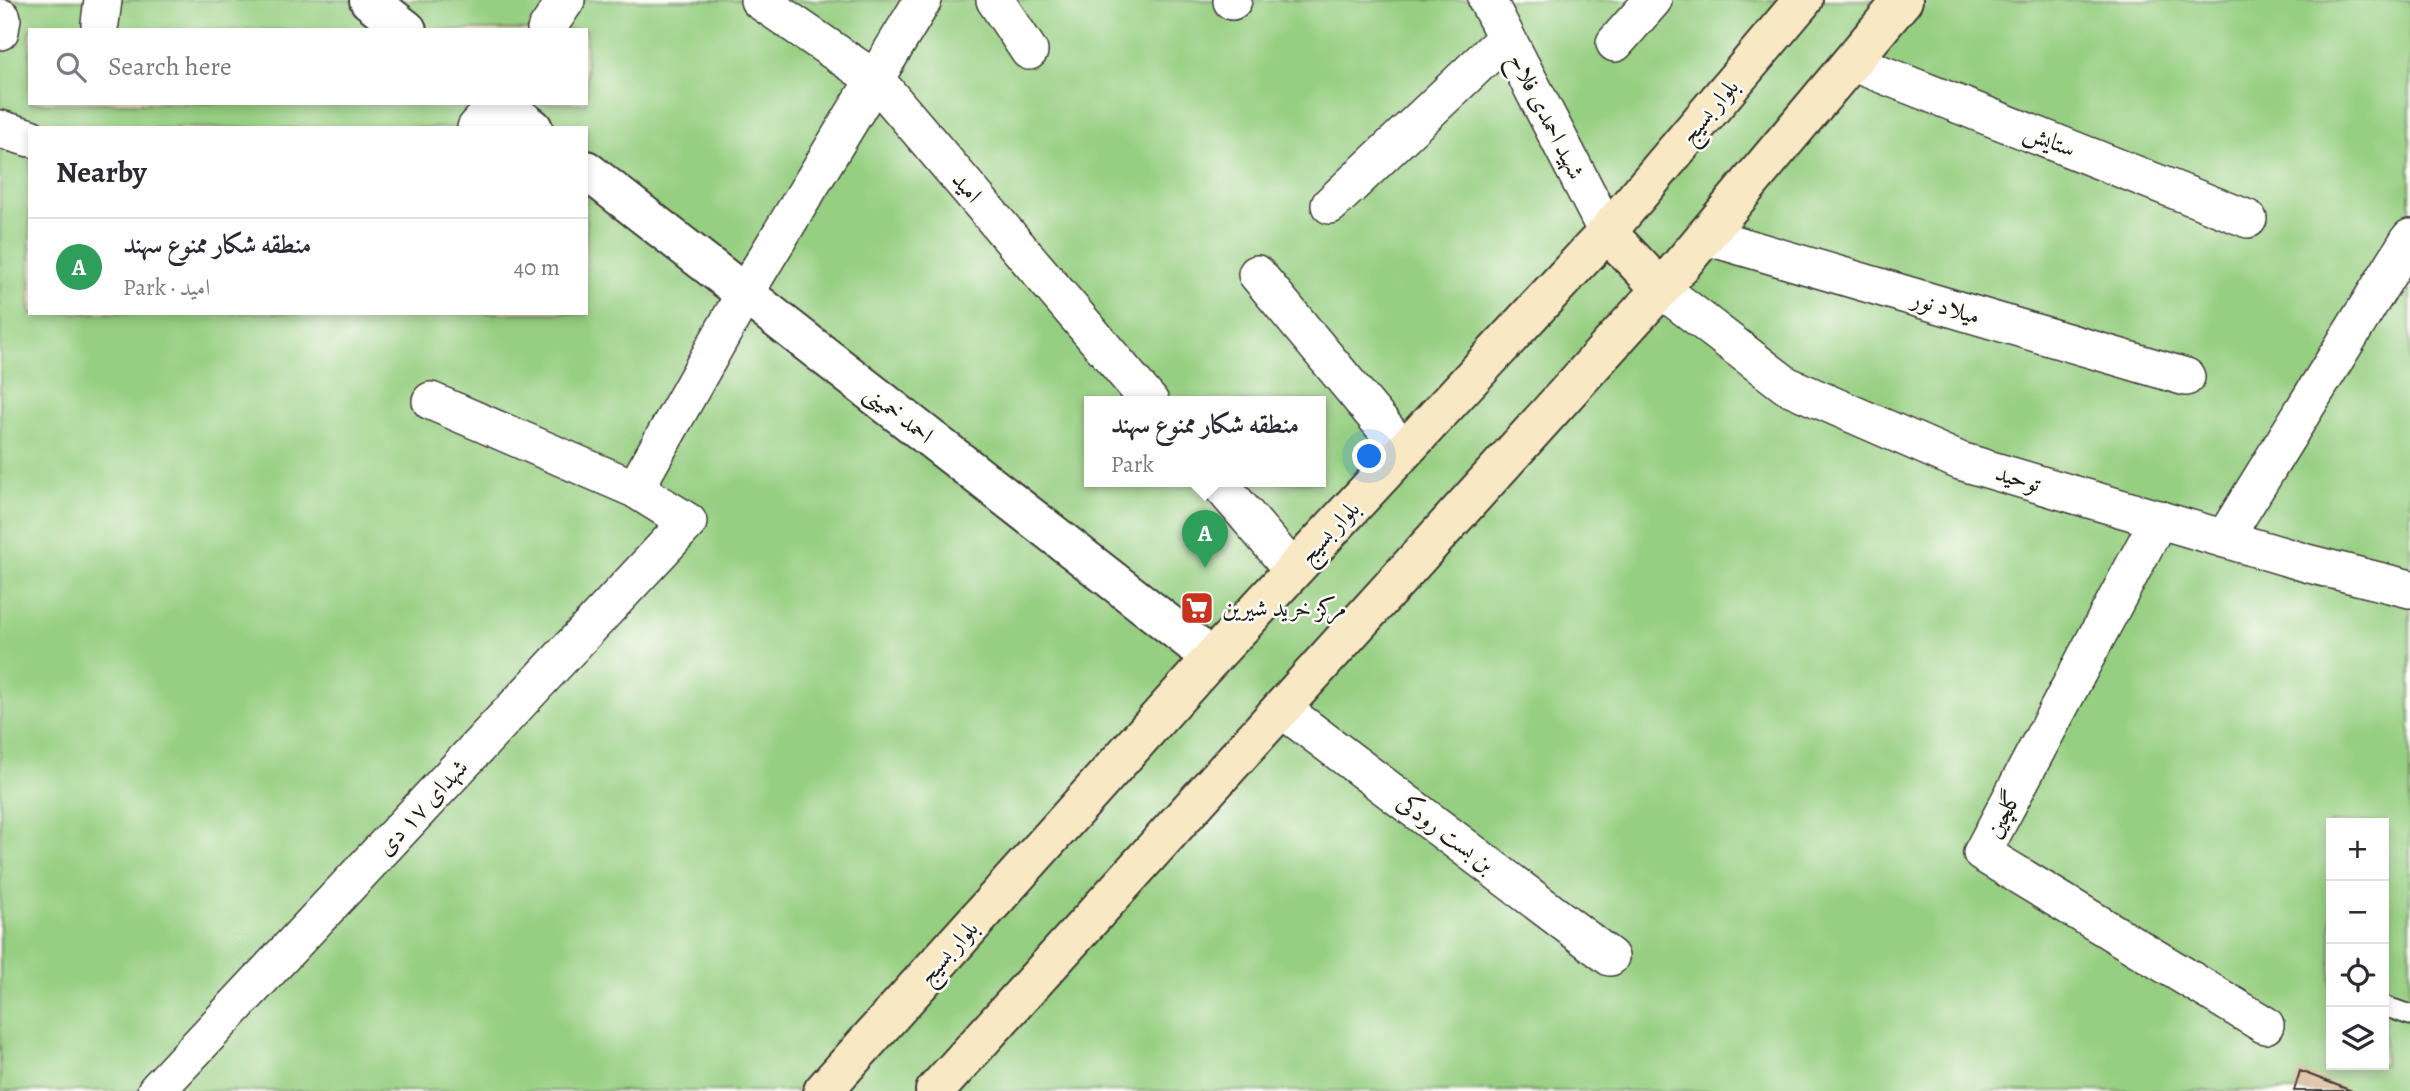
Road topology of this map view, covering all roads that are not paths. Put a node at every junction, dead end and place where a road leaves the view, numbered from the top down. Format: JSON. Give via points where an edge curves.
{"nodes":[{"id":1,"x":369,"y":0,"type":"edge"},
{"id":2,"x":566,"y":0,"type":"edge"},
{"id":3,"x":759,"y":0,"type":"edge"},
{"id":4,"x":923,"y":0,"type":"edge"},
{"id":5,"x":995,"y":0,"type":"edge"},
{"id":6,"x":1487,"y":0,"type":"edge"},
{"id":7,"x":1653,"y":0,"type":"edge"},
{"id":8,"x":1803,"y":0,"type":"edge"},
{"id":9,"x":1903,"y":0,"type":"edge"},
{"id":10,"x":0,"y":18,"type":"edge"},
{"id":11,"x":404,"y":28,"type":"edge"},
{"id":12,"x":547,"y":28,"type":"edge"},
{"id":13,"x":0,"y":31,"type":"edge"},
{"id":14,"x":1506,"y":38,"type":"junction"},
{"id":15,"x":1615,"y":43,"type":"dead end"},
{"id":16,"x":1028,"y":51,"type":"dead end"},
{"id":17,"x":1851,"y":62,"type":"junction"},
{"id":18,"x":876,"y":80,"type":"junction"},
{"id":19,"x":497,"y":105,"type":"edge"},
{"id":20,"x":502,"y":105,"type":"edge"},
{"id":21,"x":479,"y":126,"type":"edge"},
{"id":22,"x":530,"y":126,"type":"edge"},
{"id":23,"x":0,"y":128,"type":"edge"},
{"id":24,"x":28,"y":137,"type":"edge"},
{"id":25,"x":588,"y":172,"type":"edge"},
{"id":26,"x":1330,"y":205,"type":"dead end"},
{"id":27,"x":2248,"y":219,"type":"dead end"},
{"id":28,"x":1607,"y":232,"type":"junction"},
{"id":29,"x":1706,"y":236,"type":"junction"},
{"id":30,"x":2410,"y":238,"type":"edge"},
{"id":31,"x":1257,"y":274,"type":"dead end"},
{"id":32,"x":1661,"y":289,"type":"junction"},
{"id":33,"x":745,"y":293,"type":"junction"},
{"id":34,"x":2186,"y":377,"type":"dead end"},
{"id":35,"x":1145,"y":396,"type":"edge"},
{"id":36,"x":431,"y":401,"type":"dead end"},
{"id":37,"x":1404,"y":451,"type":"junction"},
{"id":38,"x":1223,"y":487,"type":"edge"},
{"id":39,"x":635,"y":489,"type":"junction"},
{"id":40,"x":2158,"y":519,"type":"junction"},
{"id":41,"x":2224,"y":539,"type":"junction"},
{"id":42,"x":1293,"y":570,"type":"junction"},
{"id":43,"x":2410,"y":589,"type":"edge"},
{"id":44,"x":1212,"y":658,"type":"junction"},
{"id":45,"x":1282,"y":709,"type":"junction"},
{"id":46,"x":1610,"y":957,"type":"dead end"},
{"id":47,"x":2387,"y":1007,"type":"edge"},
{"id":48,"x":2410,"y":1015,"type":"edge"},
{"id":49,"x":2265,"y":1025,"type":"dead end"},
{"id":50,"x":156,"y":1091,"type":"edge"},
{"id":51,"x":823,"y":1091,"type":"edge"},
{"id":52,"x":936,"y":1091,"type":"edge"}],
"edges":[{"from":1,"to":11,"type":"street"},
{"from":2,"to":12,"type":"street"},
{"from":3,"to":18,"type":"street","name":"امید"},
{"from":4,"to":18,"type":"street"},
{"from":5,"to":16,"type":"street"},
{"from":6,"to":14,"type":"street","name":"شهید احمدی فلاح"},
{"from":7,"to":15,"type":"street"},
{"from":8,"to":28,"type":"main road","name":"بلوار بسیج"},
{"from":9,"to":17,"type":"main road"},
{"from":10,"to":13,"type":"street"},
{"from":14,"to":26,"type":"street"},
{"from":14,"to":28,"type":"street","name":"شهید احمدی فلاح"},
{"from":17,"to":27,"type":"street","name":"ستایش"},
{"from":17,"to":29,"type":"main road"},
{"from":18,"to":33,"type":"street"},
{"from":18,"to":35,"type":"street","name":"امید"},
{"from":19,"to":21,"type":"street"},
{"from":20,"to":22,"type":"street"},
{"from":23,"to":24,"type":"street"},
{"from":25,"to":33,"type":"street","name":"احمد خمینی"},
{"from":28,"to":32,"type":"main road"},
{"from":28,"to":37,"type":"main road","name":"بلوار بسیج"},
{"from":29,"to":32,"type":"main road"},
{"from":29,"to":34,"type":"street","name":"میلاد نور"},
{"from":30,"to":41,"type":"street"},
{"from":31,"to":37,"type":"street"},
{"from":32,"to":40,"type":"street","name":"توحید","via":[[1786,384],[1960,461]]},
{"from":32,"to":45,"type":"main road"},
{"from":33,"to":39,"type":"street"},
{"from":33,"to":44,"type":"street","name":"احمد خمینی"},
{"from":36,"to":39,"type":"street"},
{"from":37,"to":42,"type":"main road","name":"بلوار بسیج"},
{"from":38,"to":42,"type":"street"},
{"from":39,"to":50,"type":"street","name":"شهدای ۱۷ دی","via":[[688,522]]},
{"from":40,"to":41,"type":"street","name":"توحید"},
{"from":40,"to":49,"type":"street","name":"گلچین","via":[[1982,853]]},
{"from":41,"to":43,"type":"street","name":"توحید"},
{"from":42,"to":44,"type":"main road","name":"بلوار بسیج"},
{"from":44,"to":51,"type":"main road","name":"بلوار بسیج"},
{"from":45,"to":46,"type":"street","name":"بن بست رودکی"},
{"from":45,"to":52,"type":"main road"},
{"from":47,"to":48,"type":"lane"}]}
